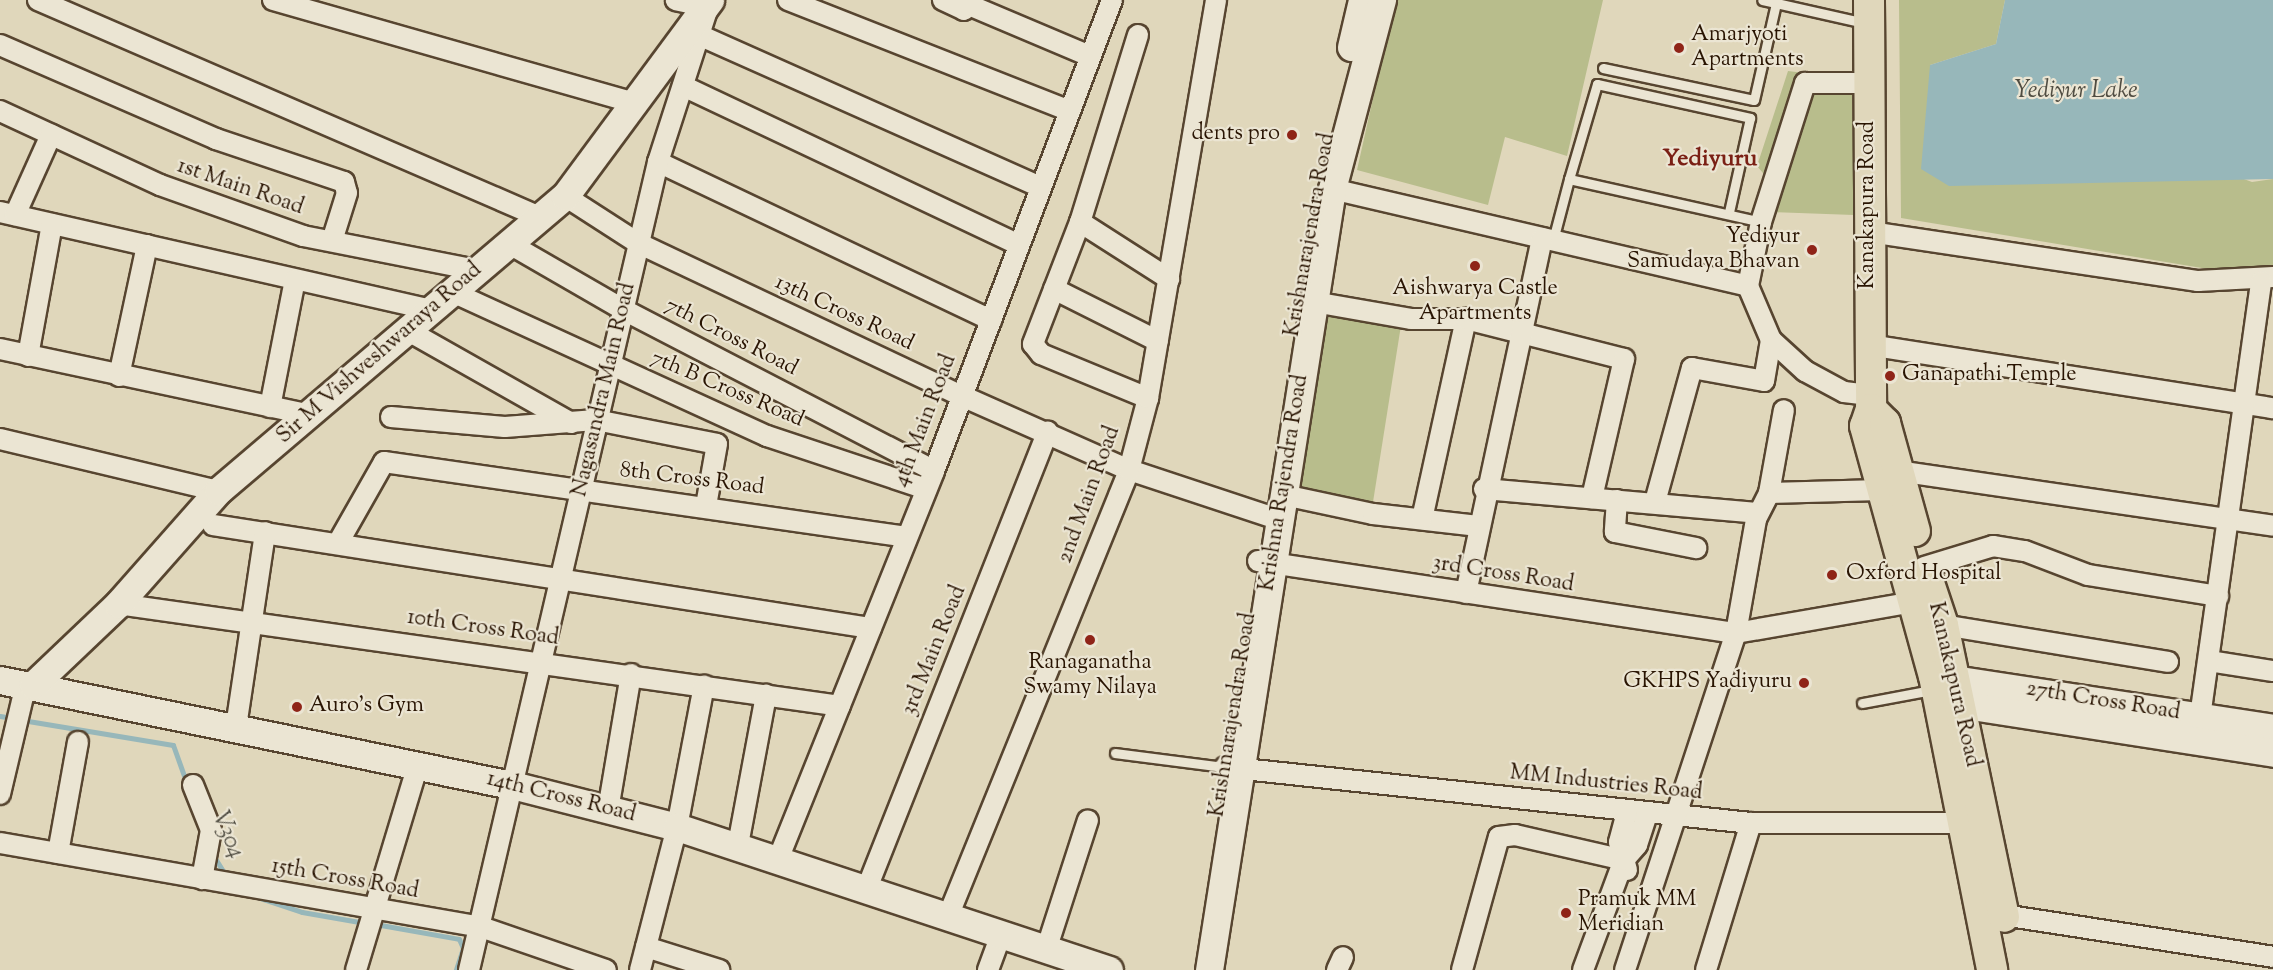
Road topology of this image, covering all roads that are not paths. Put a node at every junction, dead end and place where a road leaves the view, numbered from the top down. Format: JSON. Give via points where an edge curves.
{"nodes":[{"id":1,"x":38,"y":0,"type":"edge"},
{"id":2,"x":273,"y":0,"type":"edge"},
{"id":3,"x":676,"y":0,"type":"edge"},
{"id":4,"x":788,"y":0,"type":"edge"},
{"id":5,"x":943,"y":0,"type":"edge"},
{"id":6,"x":1112,"y":0,"type":"edge"},
{"id":7,"x":1216,"y":0,"type":"edge"},
{"id":8,"x":1362,"y":0,"type":"edge"},
{"id":9,"x":1382,"y":0,"type":"edge"},
{"id":10,"x":1762,"y":0,"type":"edge"},
{"id":11,"x":970,"y":3,"type":"edge"},
{"id":12,"x":1776,"y":3,"type":"junction"},
{"id":13,"x":709,"y":4,"type":"edge"},
{"id":14,"x":1870,"y":12,"type":"edge"},
{"id":15,"x":699,"y":35,"type":"junction"},
{"id":16,"x":1138,"y":35,"type":"dead end"},
{"id":17,"x":0,"y":45,"type":"edge"},
{"id":18,"x":1090,"y":56,"type":"junction"},
{"id":19,"x":1603,"y":68,"type":"dead end"},
{"id":20,"x":1870,"y":83,"type":"junction"},
{"id":21,"x":682,"y":86,"type":"junction"},
{"id":22,"x":632,"y":102,"type":"junction"},
{"id":23,"x":1070,"y":111,"type":"junction"},
{"id":24,"x":2,"y":117,"type":"edge"},
{"id":25,"x":51,"y":135,"type":"junction"},
{"id":26,"x":658,"y":162,"type":"junction"},
{"id":27,"x":1569,"y":178,"type":"junction"},
{"id":28,"x":1041,"y":187,"type":"junction"},
{"id":29,"x":1332,"y":189,"type":"junction"},
{"id":30,"x":565,"y":196,"type":"junction"},
{"id":31,"x":1729,"y":212,"type":"junction"},
{"id":32,"x":7,"y":214,"type":"edge"},
{"id":33,"x":540,"y":217,"type":"junction"},
{"id":34,"x":1080,"y":222,"type":"junction"},
{"id":35,"x":1761,"y":222,"type":"junction"},
{"id":36,"x":52,"y":224,"type":"junction"},
{"id":37,"x":1869,"y":232,"type":"junction"},
{"id":38,"x":1547,"y":239,"type":"junction"},
{"id":39,"x":332,"y":241,"type":"junction"},
{"id":40,"x":508,"y":243,"type":"junction"},
{"id":41,"x":639,"y":243,"type":"junction"},
{"id":42,"x":1019,"y":245,"type":"junction"},
{"id":43,"x":147,"y":246,"type":"junction"},
{"id":44,"x":477,"y":270,"type":"junction"},
{"id":45,"x":295,"y":279,"type":"junction"},
{"id":46,"x":1169,"y":279,"type":"junction"},
{"id":47,"x":1748,"y":286,"type":"junction"},
{"id":48,"x":2267,"y":287,"type":"edge"},
{"id":49,"x":1053,"y":289,"type":"junction"},
{"id":50,"x":450,"y":291,"type":"junction"},
{"id":51,"x":1314,"y":302,"type":"junction"},
{"id":52,"x":427,"y":309,"type":"junction"},
{"id":53,"x":624,"y":310,"type":"junction"},
{"id":54,"x":1466,"y":319,"type":"junction"},
{"id":55,"x":991,"y":320,"type":"junction"},
{"id":56,"x":405,"y":329,"type":"junction"},
{"id":57,"x":1521,"y":330,"type":"junction"},
{"id":58,"x":1158,"y":340,"type":"junction"},
{"id":59,"x":1771,"y":340,"type":"junction"},
{"id":60,"x":1869,"y":345,"type":"junction"},
{"id":61,"x":0,"y":349,"type":"edge"},
{"id":62,"x":28,"y":356,"type":"junction"},
{"id":63,"x":609,"y":365,"type":"junction"},
{"id":64,"x":119,"y":376,"type":"junction"},
{"id":65,"x":962,"y":396,"type":"junction"},
{"id":66,"x":1148,"y":398,"type":"junction"},
{"id":67,"x":1870,"y":402,"type":"junction"},
{"id":68,"x":2243,"y":403,"type":"junction"},
{"id":69,"x":270,"y":407,"type":"junction"},
{"id":70,"x":2273,"y":408,"type":"edge"},
{"id":71,"x":1784,"y":410,"type":"dead end"},
{"id":72,"x":311,"y":415,"type":"junction"},
{"id":73,"x":721,"y":415,"type":"junction"},
{"id":74,"x":391,"y":417,"type":"dead end"},
{"id":75,"x":596,"y":420,"type":"junction"},
{"id":76,"x":571,"y":423,"type":"junction"},
{"id":77,"x":1048,"y":432,"type":"junction"},
{"id":78,"x":0,"y":439,"type":"edge"},
{"id":79,"x":717,"y":444,"type":"junction"},
{"id":80,"x":1129,"y":470,"type":"junction"},
{"id":81,"x":934,"y":471,"type":"junction"},
{"id":82,"x":1890,"y":481,"type":"junction"},
{"id":83,"x":926,"y":489,"type":"junction"},
{"id":84,"x":1484,"y":489,"type":"junction"},
{"id":85,"x":581,"y":490,"type":"junction"},
{"id":86,"x":218,"y":491,"type":"junction"},
{"id":87,"x":1769,"y":493,"type":"junction"},
{"id":88,"x":1592,"y":498,"type":"junction"},
{"id":89,"x":1617,"y":500,"type":"junction"},
{"id":90,"x":1655,"y":502,"type":"junction"},
{"id":91,"x":706,"y":506,"type":"junction"},
{"id":92,"x":1276,"y":511,"type":"junction"},
{"id":93,"x":1757,"y":513,"type":"junction"},
{"id":94,"x":1422,"y":519,"type":"junction"},
{"id":95,"x":2227,"y":519,"type":"junction"},
{"id":96,"x":213,"y":525,"type":"dead end"},
{"id":97,"x":1478,"y":526,"type":"junction"},
{"id":98,"x":2273,"y":526,"type":"edge"},
{"id":99,"x":265,"y":532,"type":"junction"},
{"id":100,"x":908,"y":537,"type":"junction"},
{"id":101,"x":338,"y":543,"type":"junction"},
{"id":102,"x":1696,"y":548,"type":"dead end"},
{"id":103,"x":1265,"y":562,"type":"junction"},
{"id":104,"x":1924,"y":567,"type":"junction"},
{"id":105,"x":562,"y":578,"type":"junction"},
{"id":106,"x":1466,"y":593,"type":"junction"},
{"id":107,"x":2218,"y":596,"type":"junction"},
{"id":108,"x":118,"y":604,"type":"junction"},
{"id":109,"x":1930,"y":609,"type":"junction"},
{"id":110,"x":251,"y":622,"type":"junction"},
{"id":111,"x":871,"y":628,"type":"junction"},
{"id":112,"x":1739,"y":633,"type":"junction"},
{"id":113,"x":2210,"y":661,"type":"junction"},
{"id":114,"x":545,"y":662,"type":"junction"},
{"id":115,"x":2168,"y":662,"type":"dead end"},
{"id":116,"x":2273,"y":671,"type":"edge"},
{"id":117,"x":631,"y":674,"type":"junction"},
{"id":118,"x":20,"y":683,"type":"edge"},
{"id":119,"x":704,"y":686,"type":"junction"},
{"id":120,"x":1943,"y":690,"type":"junction"},
{"id":121,"x":766,"y":695,"type":"junction"},
{"id":122,"x":1862,"y":703,"type":"dead end"},
{"id":123,"x":840,"y":706,"type":"junction"},
{"id":124,"x":2200,"y":717,"type":"junction"},
{"id":125,"x":236,"y":727,"type":"junction"},
{"id":126,"x":2273,"y":728,"type":"edge"},
{"id":127,"x":78,"y":742,"type":"dead end"},
{"id":128,"x":1115,"y":753,"type":"dead end"},
{"id":129,"x":2273,"y":753,"type":"edge"},
{"id":130,"x":418,"y":765,"type":"junction"},
{"id":131,"x":1233,"y":768,"type":"junction"},
{"id":132,"x":192,"y":785,"type":"dead end"},
{"id":133,"x":516,"y":786,"type":"junction"},
{"id":134,"x":0,"y":788,"type":"edge"},
{"id":135,"x":608,"y":810,"type":"junction"},
{"id":136,"x":1627,"y":812,"type":"junction"},
{"id":137,"x":1647,"y":814,"type":"junction"},
{"id":138,"x":1679,"y":817,"type":"junction"},
{"id":139,"x":1088,"y":820,"type":"dead end"},
{"id":140,"x":1751,"y":823,"type":"junction"},
{"id":141,"x":1972,"y":823,"type":"junction"},
{"id":142,"x":677,"y":827,"type":"junction"},
{"id":143,"x":0,"y":843,"type":"edge"},
{"id":144,"x":738,"y":845,"type":"junction"},
{"id":145,"x":58,"y":853,"type":"junction"},
{"id":146,"x":779,"y":857,"type":"junction"},
{"id":147,"x":1624,"y":860,"type":"junction"},
{"id":148,"x":202,"y":879,"type":"junction"},
{"id":149,"x":867,"y":888,"type":"junction"},
{"id":150,"x":374,"y":910,"type":"junction"},
{"id":151,"x":949,"y":914,"type":"junction"},
{"id":152,"x":2003,"y":915,"type":"junction"},
{"id":153,"x":481,"y":927,"type":"junction"},
{"id":154,"x":1002,"y":932,"type":"junction"},
{"id":155,"x":646,"y":947,"type":"junction"},
{"id":156,"x":1047,"y":947,"type":"junction"},
{"id":157,"x":1602,"y":956,"type":"dead end"},
{"id":158,"x":2273,"y":957,"type":"edge"},
{"id":159,"x":1098,"y":968,"type":"edge"},
{"id":160,"x":356,"y":970,"type":"edge"},
{"id":161,"x":469,"y":970,"type":"edge"},
{"id":162,"x":606,"y":970,"type":"edge"},
{"id":163,"x":640,"y":970,"type":"edge"},
{"id":164,"x":719,"y":970,"type":"edge"},
{"id":165,"x":988,"y":970,"type":"edge"},
{"id":166,"x":1193,"y":970,"type":"edge"},
{"id":167,"x":1209,"y":970,"type":"edge"},
{"id":168,"x":1462,"y":970,"type":"edge"},
{"id":169,"x":1583,"y":970,"type":"edge"},
{"id":170,"x":1625,"y":970,"type":"edge"},
{"id":171,"x":1706,"y":970,"type":"edge"},
{"id":172,"x":1992,"y":970,"type":"edge"},
{"id":173,"x":2013,"y":970,"type":"edge"}],
"edges":[{"from":1,"to":33,"type":"street"},
{"from":2,"to":22,"type":"street"},
{"from":3,"to":13,"type":"street"},
{"from":4,"to":23,"type":"street"},
{"from":5,"to":11,"type":"street","via":[[964,10]]},
{"from":6,"to":18,"type":"street","name":"4th Main Road"},
{"from":7,"to":46,"type":"street","name":"2nd Main Road"},
{"from":8,"to":92,"type":"main road","name":"Krishnarajendra Road","via":[[1316,186]]},
{"from":9,"to":29,"type":"main road","name":"Krishna Rajendra Road"},
{"from":10,"to":12,"type":"lane"},
{"from":11,"to":18,"type":"street"},
{"from":12,"to":14,"type":"lane"},
{"from":12,"to":19,"type":"lane","via":[[1754,100]]},
{"from":13,"to":15,"type":"street","name":"Nagasandra Main Road"},
{"from":13,"to":22,"type":"main road","name":"Sir M Vishveshwaraya Road"},
{"from":14,"to":20,"type":"main road","name":"Kanakapura Road"},
{"from":15,"to":21,"type":"street","name":"Nagasandra Main Road"},
{"from":15,"to":28,"type":"street"},
{"from":16,"to":34,"type":"street"},
{"from":17,"to":39,"type":"street","via":[[216,139],[344,182],[347,193]]},
{"from":18,"to":23,"type":"street","name":"4th Main Road"},
{"from":20,"to":35,"type":"street","via":[[1805,83]]},
{"from":20,"to":37,"type":"main road","name":"Kanakapura Road"},
{"from":21,"to":26,"type":"street","name":"Nagasandra Main Road"},
{"from":21,"to":42,"type":"street"},
{"from":22,"to":30,"type":"main road","name":"Sir M Vishveshwaraya Road"},
{"from":23,"to":28,"type":"street","name":"4th Main Road"},
{"from":24,"to":25,"type":"street","name":"1st Main Road"},
{"from":25,"to":32,"type":"street"},
{"from":25,"to":39,"type":"street","name":"1st Main Road","via":[[160,185]]},
{"from":26,"to":41,"type":"street","name":"Nagasandra Main Road"},
{"from":26,"to":55,"type":"street"},
{"from":27,"to":31,"type":"lane"},
{"from":27,"to":31,"type":"lane","via":[[1592,86],[1597,84],[1750,118]]},
{"from":27,"to":38,"type":"lane"},
{"from":28,"to":42,"type":"street","name":"4th Main Road"},
{"from":29,"to":38,"type":"street"},
{"from":29,"to":51,"type":"main road","name":"Krishna Rajendra Road"},
{"from":30,"to":33,"type":"main road","name":"Sir M Vishveshwaraya Road"},
{"from":30,"to":41,"type":"street","name":"13th Cross Road"},
{"from":31,"to":35,"type":"lane"},
{"from":32,"to":36,"type":"street"},
{"from":33,"to":40,"type":"main road","name":"Sir M Vishveshwaraya Road"},
{"from":34,"to":46,"type":"street"},
{"from":34,"to":49,"type":"street"},
{"from":35,"to":47,"type":"street"},
{"from":36,"to":43,"type":"street"},
{"from":36,"to":62,"type":"street"},
{"from":37,"to":48,"type":"street","via":[[2198,281]]},
{"from":37,"to":60,"type":"main road","name":"Kanakapura Road"},
{"from":38,"to":47,"type":"street"},
{"from":38,"to":57,"type":"street"},
{"from":39,"to":44,"type":"street","name":"1st Main Road"},
{"from":40,"to":44,"type":"main road","name":"Sir M Vishveshwaraya Road"},
{"from":40,"to":53,"type":"street","name":"7th Cross Road"},
{"from":41,"to":53,"type":"street","name":"Nagasandra Main Road"},
{"from":41,"to":65,"type":"street","name":"13th Cross Road"},
{"from":42,"to":55,"type":"street","name":"4th Main Road"},
{"from":43,"to":45,"type":"street"},
{"from":43,"to":64,"type":"street"},
{"from":44,"to":50,"type":"main road","name":"Sir M Vishveshwaraya Road"},
{"from":45,"to":52,"type":"street"},
{"from":45,"to":69,"type":"street"},
{"from":46,"to":58,"type":"street","name":"2nd Main Road"},
{"from":47,"to":59,"type":"street"},
{"from":48,"to":68,"type":"street"},
{"from":49,"to":58,"type":"street"},
{"from":49,"to":66,"type":"street","via":[[1035,336],[1036,351]]},
{"from":50,"to":52,"type":"main road","name":"Sir M Vishveshwaraya Road"},
{"from":50,"to":63,"type":"street","name":"7th B Cross Road"},
{"from":51,"to":54,"type":"street","via":[[1411,319]]},
{"from":51,"to":92,"type":"main road","name":"Krishna Rajendra Road"},
{"from":52,"to":56,"type":"main road","name":"Sir M Vishveshwaraya Road"},
{"from":53,"to":63,"type":"street","name":"Nagasandra Main Road"},
{"from":53,"to":81,"type":"street","name":"7th Cross Road"},
{"from":54,"to":57,"type":"street"},
{"from":54,"to":94,"type":"street"},
{"from":55,"to":65,"type":"street","name":"4th Main Road"},
{"from":56,"to":72,"type":"main road","name":"Sir M Vishveshwaraya Road"},
{"from":56,"to":76,"type":"street"},
{"from":57,"to":84,"type":"street"},
{"from":57,"to":88,"type":"street","via":[[1624,359]]},
{"from":58,"to":66,"type":"street","name":"2nd Main Road"},
{"from":59,"to":67,"type":"street","via":[[1805,371]]},
{"from":59,"to":90,"type":"street","via":[[1764,381],[1692,368]]},
{"from":60,"to":67,"type":"main road","name":"Kanakapura Road"},
{"from":60,"to":68,"type":"street"},
{"from":61,"to":62,"type":"street"},
{"from":62,"to":64,"type":"street"},
{"from":63,"to":73,"type":"street","name":"7th B Cross Road"},
{"from":63,"to":75,"type":"street","name":"Nagasandra Main Road"},
{"from":64,"to":69,"type":"street"},
{"from":65,"to":77,"type":"street","name":"13th Cross Road"},
{"from":65,"to":81,"type":"street","name":"4th Main Road"},
{"from":66,"to":80,"type":"street","name":"2nd Main Road"},
{"from":67,"to":82,"type":"main road","name":"Kanakapura Road","via":[[1864,426]]},
{"from":68,"to":70,"type":"street"},
{"from":68,"to":95,"type":"street"},
{"from":69,"to":72,"type":"street"},
{"from":71,"to":87,"type":"street"},
{"from":72,"to":86,"type":"main road","name":"Sir M Vishveshwaraya Road"},
{"from":73,"to":79,"type":"street"},
{"from":73,"to":83,"type":"street","name":"7th B Cross Road"},
{"from":74,"to":76,"type":"street","via":[[505,428]]},
{"from":75,"to":76,"type":"street"},
{"from":75,"to":79,"type":"street"},
{"from":75,"to":85,"type":"street","name":"Nagasandra Main Road"},
{"from":77,"to":80,"type":"street","name":"13th Cross Road"},
{"from":77,"to":149,"type":"street","name":"3rd Main Road"},
{"from":78,"to":86,"type":"street"},
{"from":79,"to":91,"type":"street"},
{"from":80,"to":92,"type":"street","name":"13th Cross Road"},
{"from":80,"to":151,"type":"street","name":"2nd Main Road"},
{"from":81,"to":83,"type":"street","name":"4th Main Road"},
{"from":82,"to":87,"type":"street"},
{"from":82,"to":95,"type":"street"},
{"from":82,"to":104,"type":"main road","name":"Kanakapura Road"},
{"from":82,"to":109,"type":"main road","name":"Kanakapura Road"},
{"from":83,"to":100,"type":"street","name":"4th Main Road"},
{"from":84,"to":88,"type":"street"},
{"from":84,"to":97,"type":"street"},
{"from":85,"to":91,"type":"street","name":"8th Cross Road"},
{"from":85,"to":101,"type":"street","name":"8th Cross Road","via":[[384,462]]},
{"from":85,"to":105,"type":"street","name":"Nagasandra Main Road"},
{"from":86,"to":108,"type":"main road","name":"Sir M Vishveshwaraya Road"},
{"from":87,"to":93,"type":"street"},
{"from":88,"to":89,"type":"street"},
{"from":89,"to":90,"type":"street"},
{"from":89,"to":102,"type":"street","via":[[1616,532]]},
{"from":90,"to":93,"type":"street"},
{"from":91,"to":100,"type":"street","name":"8th Cross Road"},
{"from":92,"to":94,"type":"street","name":"13th Cross Road"},
{"from":92,"to":103,"type":"main road","name":"Krishnarajendra Road"},
{"from":93,"to":112,"type":"street"},
{"from":94,"to":97,"type":"street","name":"13th Cross Road"},
{"from":95,"to":98,"type":"street"},
{"from":95,"to":107,"type":"street"},
{"from":96,"to":99,"type":"street"},
{"from":97,"to":106,"type":"street"},
{"from":99,"to":101,"type":"street"},
{"from":99,"to":110,"type":"street"},
{"from":100,"to":111,"type":"street","name":"4th Main Road"},
{"from":101,"to":105,"type":"street"},
{"from":103,"to":106,"type":"street","name":"3rd Cross Road"},
{"from":103,"to":131,"type":"main road","name":"Krishnarajendra Road"},
{"from":104,"to":107,"type":"street","via":[[1993,546],[2025,551],[2088,575]]},
{"from":104,"to":109,"type":"main road","name":"Kanakapura Road"},
{"from":105,"to":111,"type":"street"},
{"from":105,"to":114,"type":"street","name":"Nagasandra Main Road"},
{"from":106,"to":112,"type":"street","name":"3rd Cross Road"},
{"from":107,"to":113,"type":"street"},
{"from":108,"to":110,"type":"street","name":"10th Cross Road"},
{"from":108,"to":118,"type":"main road","name":"Sir M Vishveshwaraya Road"},
{"from":109,"to":112,"type":"street","name":"3rd Cross Road"},
{"from":109,"to":115,"type":"street","name":"3rd Cross Road"},
{"from":109,"to":120,"type":"main road","name":"Kanakapura Road"},
{"from":110,"to":114,"type":"street","name":"10th Cross Road"},
{"from":110,"to":125,"type":"street"},
{"from":111,"to":123,"type":"street","name":"4th Main Road"},
{"from":112,"to":138,"type":"street"},
{"from":113,"to":116,"type":"street"},
{"from":113,"to":124,"type":"street"},
{"from":114,"to":117,"type":"street","name":"10th Cross Road"},
{"from":114,"to":133,"type":"street","name":"Nagasandra Main Road"},
{"from":117,"to":119,"type":"street","name":"10th Cross Road"},
{"from":117,"to":135,"type":"street"},
{"from":118,"to":125,"type":"main road","name":"14th Cross Road"},
{"from":118,"to":134,"type":"street","via":[[17,719]]},
{"from":119,"to":121,"type":"street","name":"10th Cross Road"},
{"from":119,"to":142,"type":"street"},
{"from":120,"to":122,"type":"lane"},
{"from":120,"to":124,"type":"main road","name":"27th Cross Road"},
{"from":120,"to":129,"type":"main road","name":"27th Cross Road"},
{"from":120,"to":141,"type":"main road","name":"Kanakapura Road"},
{"from":121,"to":123,"type":"street","name":"10th Cross Road"},
{"from":121,"to":144,"type":"street"},
{"from":123,"to":146,"type":"street","name":"4th Main Road"},
{"from":124,"to":126,"type":"main road","name":"27th Cross Road"},
{"from":125,"to":130,"type":"main road","name":"14th Cross Road"},
{"from":127,"to":145,"type":"street"},
{"from":128,"to":131,"type":"lane"},
{"from":130,"to":133,"type":"main road","name":"14th Cross Road"},
{"from":130,"to":150,"type":"street"},
{"from":131,"to":136,"type":"street","name":"MM Industries Road"},
{"from":131,"to":166,"type":"main road","name":"Krishnarajendra Road"},
{"from":131,"to":167,"type":"main road"},
{"from":132,"to":148,"type":"street","via":[[211,830]]},
{"from":133,"to":135,"type":"main road","name":"14th Cross Road"},
{"from":133,"to":153,"type":"street","name":"Nagasandra Main Road"},
{"from":135,"to":142,"type":"main road","name":"14th Cross Road"},
{"from":136,"to":137,"type":"street","name":"MM Industries Road"},
{"from":136,"to":147,"type":"street","via":[[1619,842]]},
{"from":137,"to":138,"type":"street","name":"MM Industries Road"},
{"from":137,"to":147,"type":"street","via":[[1637,845]]},
{"from":138,"to":140,"type":"street","name":"MM Industries Road"},
{"from":138,"to":170,"type":"street"},
{"from":139,"to":156,"type":"street"},
{"from":140,"to":141,"type":"street","name":"MM Industries Road"},
{"from":140,"to":171,"type":"street"},
{"from":141,"to":152,"type":"main road","name":"Kanakapura Road"},
{"from":141,"to":172,"type":"main road","name":"Kanakapura Road"},
{"from":142,"to":144,"type":"main road","name":"14th Cross Road"},
{"from":142,"to":155,"type":"street"},
{"from":143,"to":145,"type":"street","name":"15th Cross Road"},
{"from":144,"to":146,"type":"main road","name":"14th Cross Road"},
{"from":145,"to":148,"type":"street","name":"15th Cross Road"},
{"from":146,"to":149,"type":"main road","name":"14th Cross Road"},
{"from":147,"to":157,"type":"street","via":[[1630,879]]},
{"from":147,"to":168,"type":"street","via":[[1515,835],[1499,837]]},
{"from":147,"to":169,"type":"street"},
{"from":148,"to":150,"type":"street","name":"15th Cross Road"},
{"from":149,"to":151,"type":"main road","name":"14th Cross Road"},
{"from":150,"to":153,"type":"street","name":"15th Cross Road"},
{"from":150,"to":160,"type":"street"},
{"from":151,"to":154,"type":"main road","name":"14th Cross Road"},
{"from":152,"to":158,"type":"street"},
{"from":152,"to":173,"type":"main road","name":"Kanakapura Road"},
{"from":153,"to":161,"type":"street","name":"Nagasandra Main Road"},
{"from":153,"to":162,"type":"street","name":"15th Cross Road"},
{"from":154,"to":156,"type":"main road","name":"14th Cross Road"},
{"from":154,"to":165,"type":"street"},
{"from":155,"to":163,"type":"street"},
{"from":155,"to":164,"type":"street"},
{"from":156,"to":159,"type":"main road","name":"14th Cross Road"}]}
